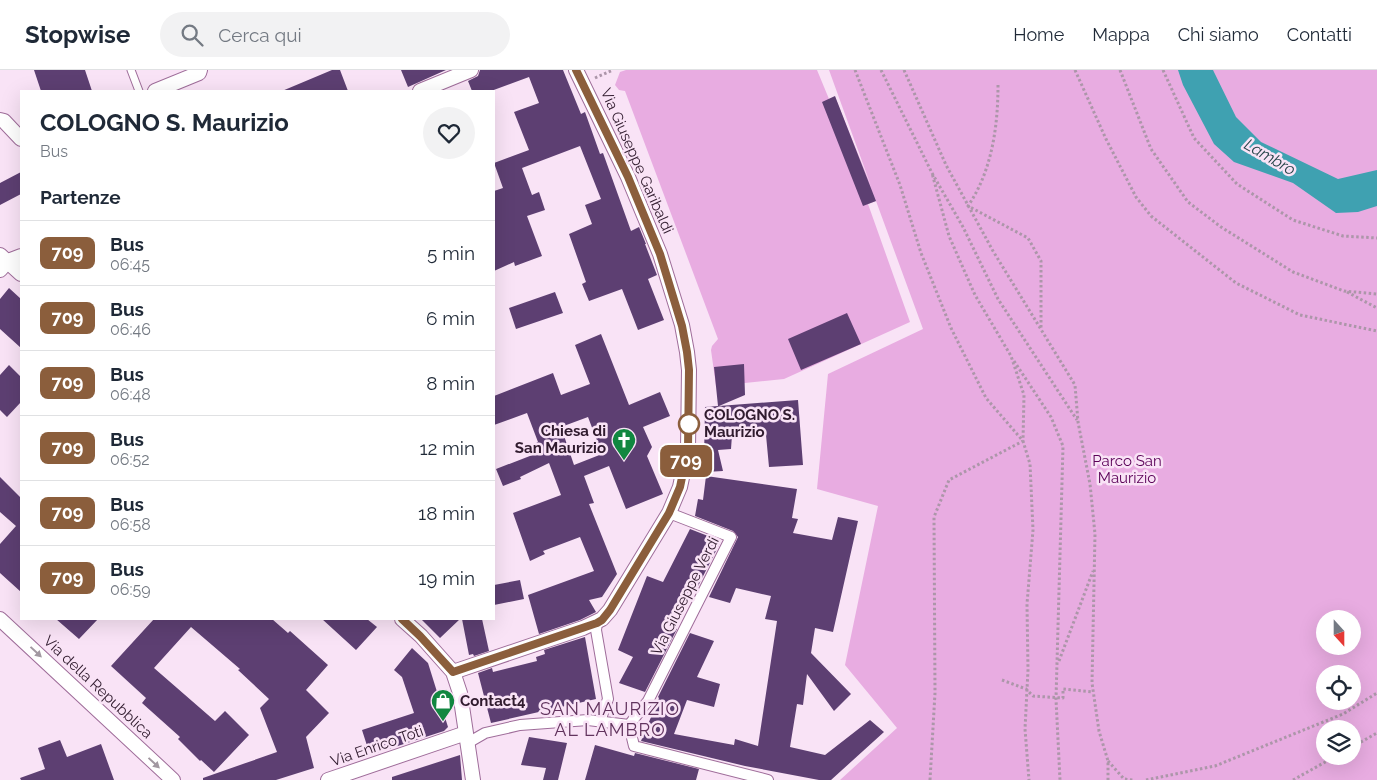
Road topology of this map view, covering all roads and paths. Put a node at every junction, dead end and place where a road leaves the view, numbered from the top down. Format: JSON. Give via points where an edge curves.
{"nodes":[{"id":1,"x":131,"y":70,"type":"edge"},
{"id":2,"x":200,"y":70,"type":"edge"},
{"id":3,"x":471,"y":70,"type":"edge"},
{"id":4,"x":576,"y":70,"type":"edge"},
{"id":5,"x":855,"y":70,"type":"edge"},
{"id":6,"x":881,"y":70,"type":"edge"},
{"id":7,"x":904,"y":70,"type":"edge"},
{"id":8,"x":1076,"y":70,"type":"edge"},
{"id":9,"x":1120,"y":70,"type":"edge"},
{"id":10,"x":1163,"y":70,"type":"edge"},
{"id":11,"x":998,"y":85,"type":"dead end"},
{"id":12,"x":139,"y":90,"type":"edge"},
{"id":13,"x":157,"y":90,"type":"edge"},
{"id":14,"x":422,"y":90,"type":"edge"},
{"id":15,"x":0,"y":120,"type":"edge"},
{"id":16,"x":20,"y":138,"type":"edge"},
{"id":17,"x":932,"y":173,"type":"junction"},
{"id":18,"x":968,"y":206,"type":"junction"},
{"id":19,"x":1377,"y":238,"type":"edge"},
{"id":20,"x":20,"y":256,"type":"edge"},
{"id":21,"x":3,"y":262,"type":"edge"},
{"id":22,"x":20,"y":273,"type":"edge"},
{"id":23,"x":1344,"y":291,"type":"junction"},
{"id":24,"x":1377,"y":294,"type":"edge"},
{"id":25,"x":1377,"y":308,"type":"edge"},
{"id":26,"x":1041,"y":331,"type":"junction"},
{"id":27,"x":1377,"y":331,"type":"edge"},
{"id":28,"x":1010,"y":356,"type":"junction"},
{"id":29,"x":1078,"y":422,"type":"junction"},
{"id":30,"x":1023,"y":440,"type":"junction"},
{"id":31,"x":669,"y":513,"type":"junction"},
{"id":32,"x":1094,"y":568,"type":"junction"},
{"id":33,"x":0,"y":618,"type":"edge"},
{"id":34,"x":403,"y":620,"type":"edge"},
{"id":35,"x":597,"y":623,"type":"junction"},
{"id":36,"x":1058,"y":663,"type":"junction"},
{"id":37,"x":453,"y":672,"type":"junction"},
{"id":38,"x":1002,"y":680,"type":"dead end"},
{"id":39,"x":1026,"y":689,"type":"junction"},
{"id":40,"x":1093,"y":692,"type":"junction"},
{"id":41,"x":1377,"y":693,"type":"edge"},
{"id":42,"x":1056,"y":699,"type":"junction"},
{"id":43,"x":600,"y":721,"type":"junction"},
{"id":44,"x":629,"y":725,"type":"junction"},
{"id":45,"x":1377,"y":733,"type":"edge"},
{"id":46,"x":466,"y":739,"type":"junction"},
{"id":47,"x":1361,"y":742,"type":"edge"},
{"id":48,"x":1108,"y":761,"type":"junction"},
{"id":49,"x":1320,"y":765,"type":"edge"},
{"id":50,"x":173,"y":780,"type":"edge"},
{"id":51,"x":328,"y":780,"type":"edge"},
{"id":52,"x":473,"y":780,"type":"edge"},
{"id":53,"x":768,"y":780,"type":"edge"},
{"id":54,"x":930,"y":780,"type":"edge"},
{"id":55,"x":1029,"y":780,"type":"edge"},
{"id":56,"x":1060,"y":780,"type":"edge"},
{"id":57,"x":1108,"y":780,"type":"edge"},
{"id":58,"x":1133,"y":780,"type":"edge"},
{"id":59,"x":1146,"y":780,"type":"edge"},
{"id":60,"x":1293,"y":780,"type":"edge"}],
"edges":[{"from":1,"to":12,"type":"lane"},
{"from":2,"to":13,"type":"street"},
{"from":3,"to":14,"type":"street"},
{"from":4,"to":31,"type":"street","name":"Via Giuseppe Garibaldi","via":[[652,232],[687,352],[690,380],[688,449],[680,487]]},
{"from":5,"to":30,"type":"path","via":[[950,328],[986,398]]},
{"from":6,"to":17,"type":"path"},
{"from":7,"to":18,"type":"path"},
{"from":8,"to":27,"type":"path","via":[[1106,139],[1136,197],[1151,216],[1236,283],[1300,315]]},
{"from":9,"to":23,"type":"path","via":[[1151,149],[1188,202],[1293,272]]},
{"from":10,"to":19,"type":"path","via":[[1194,138],[1237,184],[1293,220],[1343,236]]},
{"from":11,"to":18,"type":"path","via":[[998,110],[991,152],[979,190]]},
{"from":15,"to":16,"type":"street"},
{"from":17,"to":28,"type":"path","via":[[949,236],[974,295]]},
{"from":17,"to":29,"type":"path","via":[[998,299]]},
{"from":18,"to":26,"type":"path"},
{"from":18,"to":26,"type":"path","via":[[1028,238],[1041,261]]},
{"from":20,"to":21,"type":"street"},
{"from":21,"to":22,"type":"street"},
{"from":23,"to":24,"type":"path"},
{"from":23,"to":25,"type":"path"},
{"from":26,"to":29,"type":"path","via":[[1075,385]]},
{"from":28,"to":30,"type":"path","via":[[1024,395]]},
{"from":28,"to":36,"type":"path","via":[[1051,417],[1063,446]]},
{"from":29,"to":32,"type":"path","via":[[1090,484],[1095,534]]},
{"from":30,"to":39,"type":"path","via":[[1030,464],[1033,530],[1027,604]]},
{"from":30,"to":54,"type":"path","via":[[949,480],[934,517],[935,693]]},
{"from":31,"to":35,"type":"street","name":"Via Giuseppe Garibaldi","via":[[610,610]]},
{"from":31,"to":44,"type":"street","name":"Via Giuseppe Verdi","via":[[731,537],[648,701]]},
{"from":32,"to":36,"type":"path"},
{"from":32,"to":40,"type":"path"},
{"from":33,"to":50,"type":"street","name":"Via della Repubblica","one_way":true},
{"from":34,"to":37,"type":"street"},
{"from":35,"to":37,"type":"street"},
{"from":35,"to":43,"type":"street","via":[[608,699]]},
{"from":36,"to":42,"type":"path"},
{"from":37,"to":46,"type":"street","via":[[460,693]]},
{"from":38,"to":39,"type":"path"},
{"from":39,"to":42,"type":"path","via":[[1033,696]]},
{"from":39,"to":55,"type":"path"},
{"from":40,"to":42,"type":"path","via":[[1063,689],[1062,698]]},
{"from":40,"to":48,"type":"path"},
{"from":41,"to":59,"type":"path","via":[[1342,714],[1215,766]]},
{"from":42,"to":56,"type":"path"},
{"from":43,"to":44,"type":"street"},
{"from":43,"to":46,"type":"street","via":[[520,725]]},
{"from":44,"to":53,"type":"street","via":[[634,746]]},
{"from":45,"to":47,"type":"path"},
{"from":46,"to":51,"type":"street","name":"Via Enrico Toti"},
{"from":46,"to":52,"type":"street"},
{"from":48,"to":57,"type":"path"},
{"from":48,"to":58,"type":"path","via":[[1124,779]]},
{"from":49,"to":60,"type":"path"}]}
